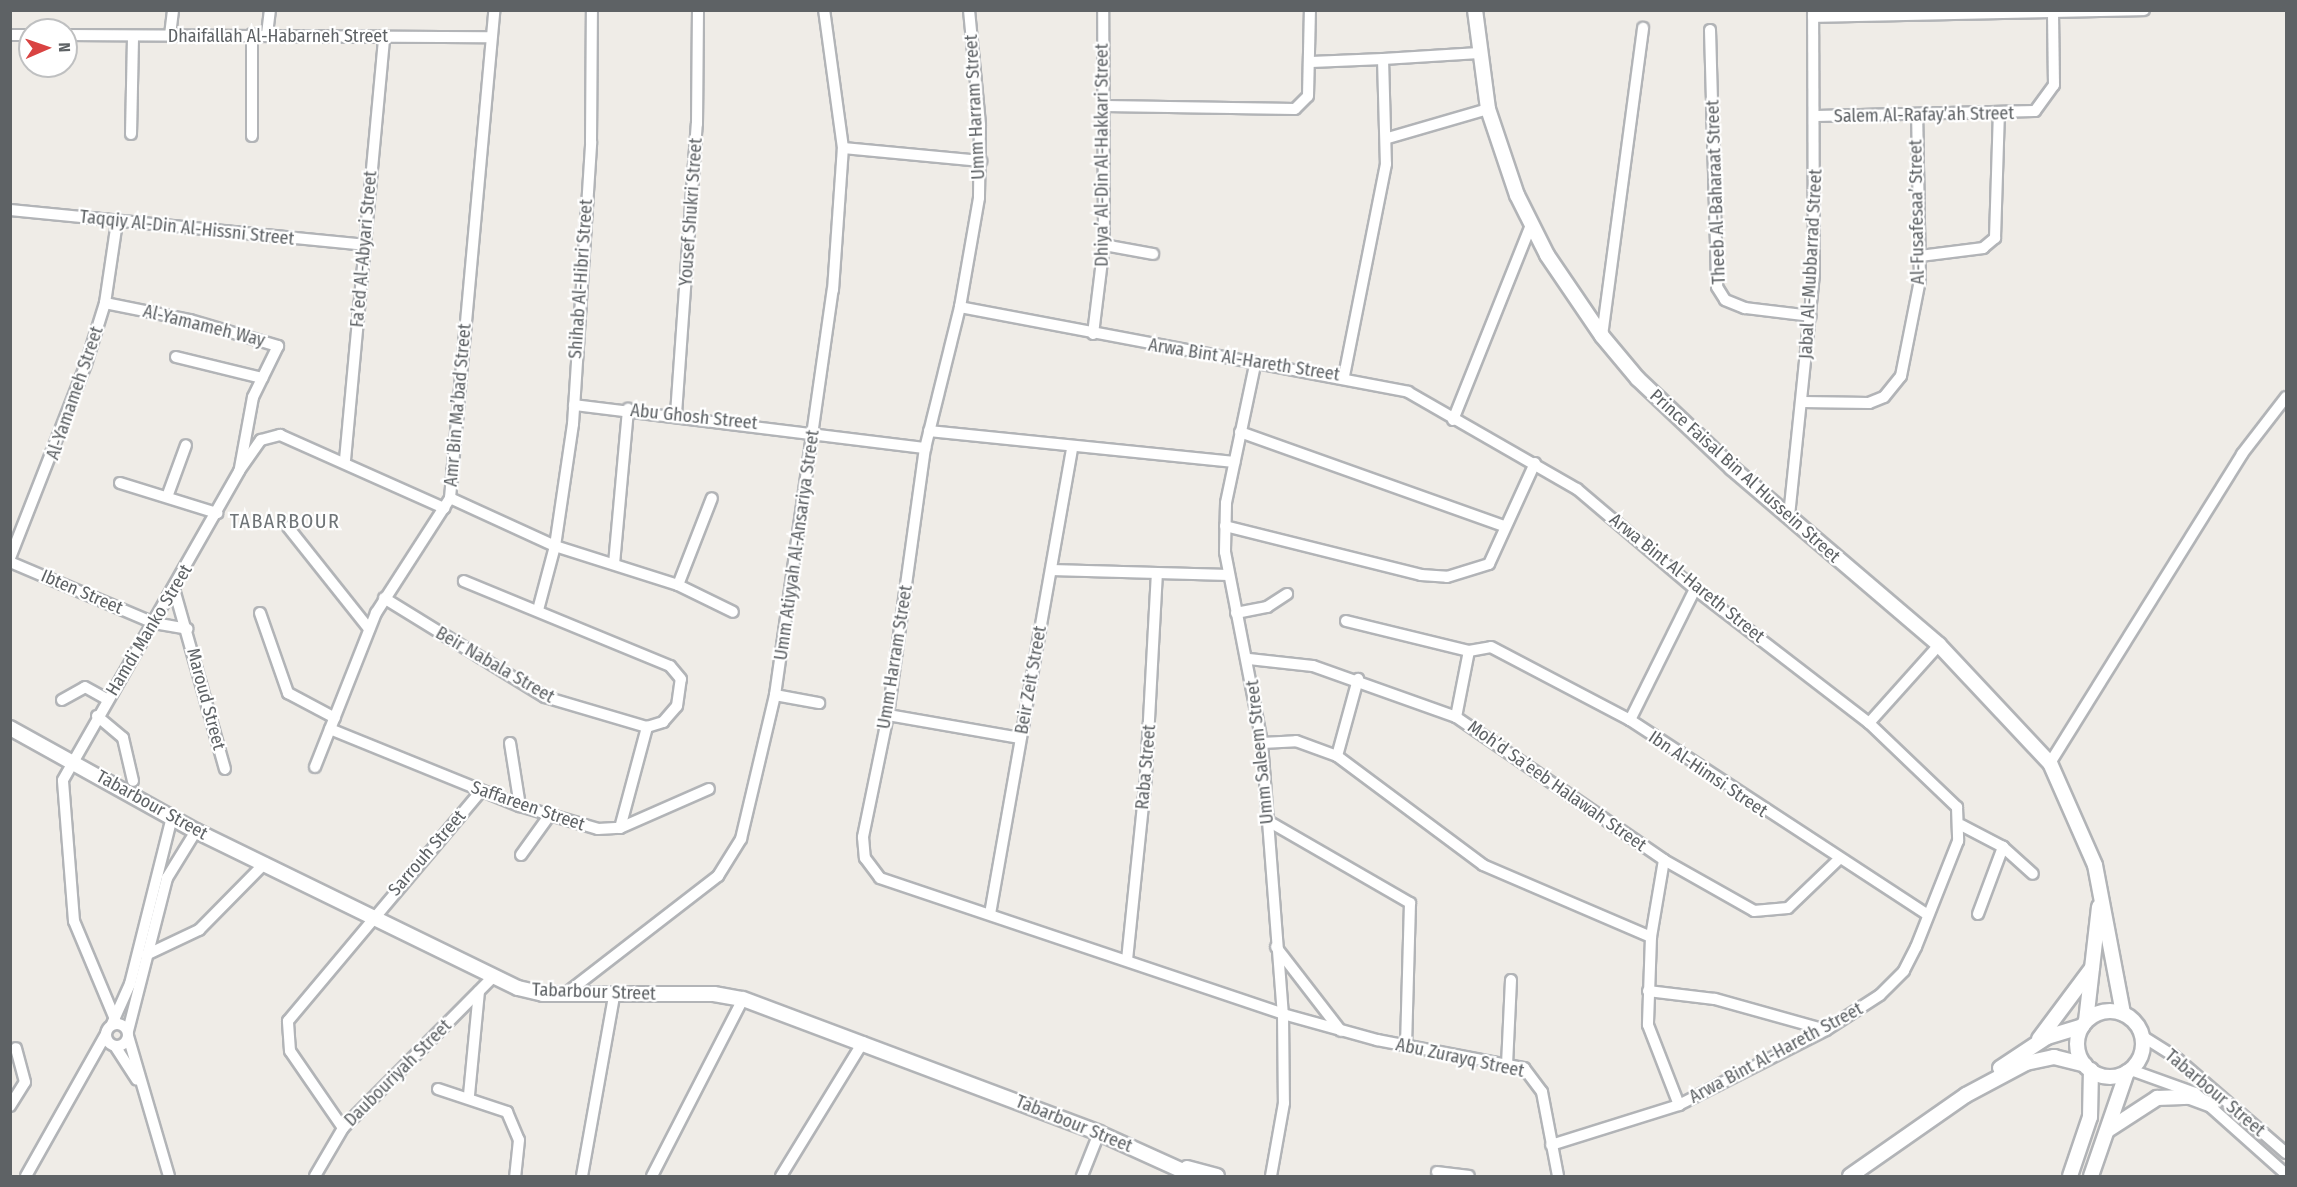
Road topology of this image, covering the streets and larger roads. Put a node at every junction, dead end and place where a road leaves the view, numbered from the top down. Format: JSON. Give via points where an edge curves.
{"nodes":[{"id":1,"x":173,"y":10,"type":"edge"},
{"id":2,"x":270,"y":10,"type":"edge"},
{"id":3,"x":494,"y":10,"type":"edge"},
{"id":4,"x":592,"y":10,"type":"edge"},
{"id":5,"x":698,"y":10,"type":"edge"},
{"id":6,"x":824,"y":10,"type":"edge"},
{"id":7,"x":969,"y":10,"type":"edge"},
{"id":8,"x":1103,"y":10,"type":"edge"},
{"id":9,"x":1310,"y":10,"type":"edge"},
{"id":10,"x":1475,"y":10,"type":"edge"},
{"id":11,"x":2144,"y":10,"type":"edge"},
{"id":12,"x":1955,"y":12,"type":"edge"},
{"id":13,"x":1813,"y":14,"type":"edge"},
{"id":14,"x":2053,"y":14,"type":"junction"},
{"id":15,"x":1643,"y":28,"type":"dead end"},
{"id":16,"x":1710,"y":30,"type":"dead end"},
{"id":17,"x":252,"y":34,"type":"junction"},
{"id":18,"x":267,"y":34,"type":"junction"},
{"id":19,"x":78,"y":35,"type":"edge"},
{"id":20,"x":170,"y":35,"type":"junction"},
{"id":21,"x":133,"y":36,"type":"junction"},
{"id":22,"x":384,"y":37,"type":"junction"},
{"id":23,"x":489,"y":37,"type":"junction"},
{"id":24,"x":1479,"y":53,"type":"junction"},
{"id":25,"x":1383,"y":59,"type":"junction"},
{"id":26,"x":1311,"y":62,"type":"junction"},
{"id":27,"x":1105,"y":106,"type":"junction"},
{"id":28,"x":1488,"y":109,"type":"junction"},
{"id":29,"x":1999,"y":114,"type":"junction"},
{"id":30,"x":1917,"y":116,"type":"junction"},
{"id":31,"x":1816,"y":117,"type":"junction"},
{"id":32,"x":131,"y":135,"type":"dead end"},
{"id":33,"x":252,"y":136,"type":"dead end"},
{"id":34,"x":1388,"y":138,"type":"junction"},
{"id":35,"x":843,"y":148,"type":"junction"},
{"id":36,"x":981,"y":161,"type":"junction"},
{"id":37,"x":10,"y":210,"type":"edge"},
{"id":38,"x":117,"y":222,"type":"junction"},
{"id":39,"x":1530,"y":226,"type":"junction"},
{"id":40,"x":364,"y":245,"type":"junction"},
{"id":41,"x":1104,"y":245,"type":"junction"},
{"id":42,"x":1153,"y":254,"type":"dead end"},
{"id":43,"x":1920,"y":256,"type":"junction"},
{"id":44,"x":105,"y":303,"type":"junction"},
{"id":45,"x":960,"y":307,"type":"junction"},
{"id":46,"x":1811,"y":316,"type":"junction"},
{"id":47,"x":1093,"y":334,"type":"junction"},
{"id":48,"x":1602,"y":336,"type":"junction"},
{"id":49,"x":176,"y":357,"type":"dead end"},
{"id":50,"x":1255,"y":365,"type":"junction"},
{"id":51,"x":1344,"y":377,"type":"junction"},
{"id":52,"x":262,"y":378,"type":"junction"},
{"id":53,"x":2286,"y":397,"type":"edge"},
{"id":54,"x":1803,"y":402,"type":"junction"},
{"id":55,"x":574,"y":405,"type":"junction"},
{"id":56,"x":628,"y":409,"type":"junction"},
{"id":57,"x":676,"y":414,"type":"junction"},
{"id":58,"x":1453,"y":420,"type":"junction"},
{"id":59,"x":813,"y":431,"type":"junction"},
{"id":60,"x":929,"y":431,"type":"junction"},
{"id":61,"x":1240,"y":432,"type":"junction"},
{"id":62,"x":186,"y":445,"type":"dead end"},
{"id":63,"x":1072,"y":447,"type":"junction"},
{"id":64,"x":925,"y":448,"type":"junction"},
{"id":65,"x":345,"y":460,"type":"junction"},
{"id":66,"x":1234,"y":462,"type":"junction"},
{"id":67,"x":1535,"y":463,"type":"junction"},
{"id":68,"x":239,"y":471,"type":"junction"},
{"id":69,"x":120,"y":483,"type":"dead end"},
{"id":70,"x":166,"y":497,"type":"junction"},
{"id":71,"x":450,"y":498,"type":"junction"},
{"id":72,"x":712,"y":498,"type":"dead end"},
{"id":73,"x":444,"y":508,"type":"junction"},
{"id":74,"x":217,"y":513,"type":"junction"},
{"id":75,"x":1789,"y":516,"type":"junction"},
{"id":76,"x":1225,"y":525,"type":"junction"},
{"id":77,"x":1504,"y":526,"type":"junction"},
{"id":78,"x":288,"y":527,"type":"dead end"},
{"id":79,"x":555,"y":546,"type":"junction"},
{"id":80,"x":10,"y":560,"type":"edge"},
{"id":81,"x":614,"y":564,"type":"junction"},
{"id":82,"x":1051,"y":570,"type":"junction"},
{"id":83,"x":1156,"y":574,"type":"junction"},
{"id":84,"x":1229,"y":575,"type":"junction"},
{"id":85,"x":464,"y":581,"type":"dead end"},
{"id":86,"x":678,"y":585,"type":"junction"},
{"id":87,"x":174,"y":589,"type":"junction"},
{"id":88,"x":1695,"y":589,"type":"junction"},
{"id":89,"x":1287,"y":594,"type":"dead end"},
{"id":90,"x":384,"y":598,"type":"junction"},
{"id":91,"x":538,"y":610,"type":"junction"},
{"id":92,"x":733,"y":612,"type":"dead end"},
{"id":93,"x":1236,"y":612,"type":"junction"},
{"id":94,"x":260,"y":613,"type":"dead end"},
{"id":95,"x":1346,"y":621,"type":"dead end"},
{"id":96,"x":154,"y":623,"type":"junction"},
{"id":97,"x":187,"y":629,"type":"junction"},
{"id":98,"x":369,"y":629,"type":"junction"},
{"id":99,"x":1939,"y":645,"type":"junction"},
{"id":100,"x":1470,"y":651,"type":"junction"},
{"id":101,"x":1249,"y":659,"type":"junction"},
{"id":102,"x":1358,"y":679,"type":"junction"},
{"id":103,"x":775,"y":695,"type":"junction"},
{"id":104,"x":107,"y":699,"type":"junction"},
{"id":105,"x":62,"y":700,"type":"dead end"},
{"id":106,"x":819,"y":703,"type":"dead end"},
{"id":107,"x":888,"y":715,"type":"junction"},
{"id":108,"x":97,"y":716,"type":"junction"},
{"id":109,"x":1456,"y":717,"type":"junction"},
{"id":110,"x":335,"y":718,"type":"junction"},
{"id":111,"x":1630,"y":720,"type":"junction"},
{"id":112,"x":1869,"y":723,"type":"junction"},
{"id":113,"x":647,"y":727,"type":"junction"},
{"id":114,"x":10,"y":728,"type":"edge"},
{"id":115,"x":330,"y":729,"type":"junction"},
{"id":116,"x":1020,"y":738,"type":"junction"},
{"id":117,"x":510,"y":743,"type":"dead end"},
{"id":118,"x":1262,"y":743,"type":"junction"},
{"id":119,"x":1337,"y":756,"type":"junction"},
{"id":120,"x":70,"y":761,"type":"junction"},
{"id":121,"x":2050,"y":763,"type":"junction"},
{"id":122,"x":315,"y":767,"type":"dead end"},
{"id":123,"x":225,"y":769,"type":"dead end"},
{"id":124,"x":133,"y":781,"type":"dead end"},
{"id":125,"x":709,"y":789,"type":"dead end"},
{"id":126,"x":481,"y":791,"type":"junction"},
{"id":127,"x":520,"y":806,"type":"junction"},
{"id":128,"x":549,"y":816,"type":"junction"},
{"id":129,"x":172,"y":817,"type":"junction"},
{"id":130,"x":1268,"y":821,"type":"junction"},
{"id":131,"x":1960,"y":825,"type":"junction"},
{"id":132,"x":620,"y":828,"type":"junction"},
{"id":133,"x":196,"y":831,"type":"junction"},
{"id":134,"x":2003,"y":847,"type":"junction"},
{"id":135,"x":521,"y":855,"type":"dead end"},
{"id":136,"x":1664,"y":860,"type":"junction"},
{"id":137,"x":1838,"y":860,"type":"junction"},
{"id":138,"x":265,"y":863,"type":"junction"},
{"id":139,"x":2033,"y":874,"type":"dead end"},
{"id":140,"x":2101,"y":890,"type":"junction"},
{"id":141,"x":373,"y":913,"type":"junction"},
{"id":142,"x":990,"y":914,"type":"junction"},
{"id":143,"x":1978,"y":914,"type":"dead end"},
{"id":144,"x":1928,"y":915,"type":"junction"},
{"id":145,"x":1651,"y":937,"type":"junction"},
{"id":146,"x":1275,"y":946,"type":"junction"},
{"id":147,"x":146,"y":955,"type":"junction"},
{"id":148,"x":1127,"y":960,"type":"junction"},
{"id":149,"x":2094,"y":964,"type":"junction"},
{"id":150,"x":493,"y":977,"type":"junction"},
{"id":151,"x":1511,"y":980,"type":"dead end"},
{"id":152,"x":479,"y":991,"type":"junction"},
{"id":153,"x":1648,"y":991,"type":"junction"},
{"id":154,"x":564,"y":995,"type":"junction"},
{"id":155,"x":614,"y":996,"type":"junction"},
{"id":156,"x":743,"y":999,"type":"junction"},
{"id":157,"x":2123,"y":1013,"type":"junction"},
{"id":158,"x":1283,"y":1014,"type":"junction"},
{"id":159,"x":2084,"y":1024,"type":"junction"},
{"id":160,"x":111,"y":1026,"type":"junction"},
{"id":161,"x":1826,"y":1030,"type":"junction"},
{"id":162,"x":1341,"y":1031,"type":"junction"},
{"id":163,"x":128,"y":1033,"type":"junction"},
{"id":164,"x":2142,"y":1036,"type":"junction"},
{"id":165,"x":863,"y":1042,"type":"junction"},
{"id":166,"x":114,"y":1045,"type":"junction"},
{"id":167,"x":1406,"y":1045,"type":"junction"},
{"id":168,"x":2033,"y":1045,"type":"junction"},
{"id":169,"x":16,"y":1048,"type":"dead end"},
{"id":170,"x":1507,"y":1065,"type":"junction"},
{"id":171,"x":2088,"y":1068,"type":"junction"},
{"id":172,"x":89,"y":1069,"type":"junction"},
{"id":173,"x":2129,"y":1071,"type":"junction"},
{"id":174,"x":141,"y":1085,"type":"junction"},
{"id":175,"x":23,"y":1088,"type":"junction"},
{"id":176,"x":438,"y":1089,"type":"dead end"},
{"id":177,"x":10,"y":1093,"type":"edge"},
{"id":178,"x":469,"y":1095,"type":"junction"},
{"id":179,"x":1965,"y":1095,"type":"junction"},
{"id":180,"x":1679,"y":1105,"type":"junction"},
{"id":181,"x":2212,"y":1105,"type":"junction"},
{"id":182,"x":10,"y":1106,"type":"edge"},
{"id":183,"x":343,"y":1128,"type":"junction"},
{"id":184,"x":2108,"y":1130,"type":"junction"},
{"id":185,"x":1099,"y":1133,"type":"junction"},
{"id":186,"x":1278,"y":1144,"type":"junction"},
{"id":187,"x":1551,"y":1145,"type":"junction"},
{"id":188,"x":2286,"y":1153,"type":"edge"},
{"id":189,"x":1173,"y":1165,"type":"junction"},
{"id":190,"x":1437,"y":1172,"type":"dead end"},
{"id":191,"x":2286,"y":1174,"type":"edge"},
{"id":192,"x":26,"y":1176,"type":"edge"},
{"id":193,"x":169,"y":1176,"type":"edge"},
{"id":194,"x":315,"y":1176,"type":"edge"},
{"id":195,"x":515,"y":1176,"type":"edge"},
{"id":196,"x":582,"y":1176,"type":"edge"},
{"id":197,"x":652,"y":1176,"type":"edge"},
{"id":198,"x":781,"y":1176,"type":"edge"},
{"id":199,"x":1082,"y":1176,"type":"edge"},
{"id":200,"x":1194,"y":1176,"type":"edge"},
{"id":201,"x":1217,"y":1176,"type":"edge"},
{"id":202,"x":1271,"y":1176,"type":"edge"},
{"id":203,"x":1277,"y":1176,"type":"edge"},
{"id":204,"x":1469,"y":1176,"type":"edge"},
{"id":205,"x":1558,"y":1176,"type":"edge"},
{"id":206,"x":1850,"y":1176,"type":"edge"},
{"id":207,"x":2070,"y":1176,"type":"edge"},
{"id":208,"x":2091,"y":1176,"type":"edge"}],
"edges":[{"from":1,"to":20,"type":"street"},
{"from":2,"to":18,"type":"street"},
{"from":3,"to":23,"type":"street","name":"Amr Bin Ma’bad Street"},
{"from":4,"to":55,"type":"street","name":"Shihab Al-Hibri Street","via":[[591,142]]},
{"from":5,"to":57,"type":"street","name":"Yousef Shukri Street","via":[[697,124]]},
{"from":6,"to":35,"type":"street","name":"Umm Atiyyah Al-Ansariya Street"},
{"from":7,"to":36,"type":"street","name":"Umm Harram Street"},
{"from":8,"to":27,"type":"street","name":"Dhiya’ Al-Din Al-Hakkari Street"},
{"from":9,"to":26,"type":"street"},
{"from":10,"to":24,"type":"street","name":"Prince Faisal Bin Al Hussein Street"},
{"from":11,"to":14,"type":"street"},
{"from":12,"to":13,"type":"street"},
{"from":12,"to":14,"type":"street"},
{"from":13,"to":31,"type":"street","name":"Jabal Al-Mubbarrad Street"},
{"from":14,"to":29,"type":"street","name":"Salem Al-Rafay’ah Street","via":[[2051,96],[2035,111]]},
{"from":15,"to":48,"type":"street"},
{"from":16,"to":46,"type":"street","name":"Theeb Al-Baharaat Street","via":[[1717,287],[1725,300],[1744,308]]},
{"from":17,"to":18,"type":"street","name":"Dhaifallah Al-Habarneh Street"},
{"from":17,"to":20,"type":"street","name":"Dhaifallah Al-Habarneh Street"},
{"from":17,"to":33,"type":"street"},
{"from":18,"to":22,"type":"street","name":"Dhaifallah Al-Habarneh Street"},
{"from":19,"to":21,"type":"street","name":"Dhaifallah Al-Habarneh Street"},
{"from":20,"to":21,"type":"street","name":"Dhaifallah Al-Habarneh Street"},
{"from":21,"to":32,"type":"street"},
{"from":22,"to":23,"type":"street","name":"Dhaifallah Al-Habarneh Street"},
{"from":22,"to":40,"type":"street","name":"Fa’ed Al-Abyari Street"},
{"from":23,"to":71,"type":"street","name":"Amr Bin Ma’bad Street"},
{"from":24,"to":25,"type":"street"},
{"from":24,"to":28,"type":"street","name":"Prince Faisal Bin Al Hussein Street"},
{"from":25,"to":26,"type":"street"},
{"from":25,"to":34,"type":"street"},
{"from":26,"to":27,"type":"street","via":[[1308,96],[1295,109]]},
{"from":27,"to":41,"type":"street","name":"Dhiya’ Al-Din Al-Hakkari Street"},
{"from":28,"to":34,"type":"street"},
{"from":28,"to":39,"type":"street","name":"Prince Faisal Bin Al Hussein Street"},
{"from":29,"to":30,"type":"street","name":"Salem Al-Rafay’ah Street"},
{"from":29,"to":43,"type":"street","via":[[1995,238],[1983,248]]},
{"from":30,"to":31,"type":"street","name":"Salem Al-Rafay’ah Street"},
{"from":30,"to":43,"type":"street","name":"Al-Fusafesaa’ Street"},
{"from":31,"to":46,"type":"street","name":"Jabal Al-Mubbarrad Street"},
{"from":34,"to":51,"type":"street"},
{"from":35,"to":36,"type":"street"},
{"from":35,"to":59,"type":"street","name":"Umm Atiyyah Al-Ansariya Street","via":[[833,290]]},
{"from":36,"to":45,"type":"street","name":"Umm Harram Street"},
{"from":37,"to":38,"type":"street","name":"Taqqiy Al-Din Al-Hissni Street"},
{"from":38,"to":40,"type":"street","name":"Taqqiy Al-Din Al-Hissni Street"},
{"from":38,"to":44,"type":"street","name":"Al-Yamameh Street"},
{"from":39,"to":48,"type":"street","name":"Prince Faisal Bin Al Hussein Street"},
{"from":39,"to":58,"type":"street"},
{"from":40,"to":65,"type":"street","name":"Fa’ed Al-Abyari Street"},
{"from":41,"to":42,"type":"street"},
{"from":41,"to":47,"type":"street","name":"Dhiya’ Al-Din Al-Hakkari Street"},
{"from":43,"to":54,"type":"street","name":"Al-Fusafesaa’ Street","via":[[1911,342],[1894,388],[1869,403]]},
{"from":44,"to":52,"type":"street","name":"Al-Yamameh Way","via":[[272,343],[278,353]]},
{"from":44,"to":80,"type":"street","name":"Al-Yamameh Street","via":[[65,425]]},
{"from":45,"to":47,"type":"street","name":"Arwa Bint Al-Hareth Street"},
{"from":45,"to":60,"type":"street","name":"Umm Harram Street"},
{"from":46,"to":54,"type":"street","name":"Jabal Al-Mubbarrad Street"},
{"from":47,"to":50,"type":"street","name":"Arwa Bint Al-Hareth Street"},
{"from":48,"to":75,"type":"street","name":"Prince Faisal Bin Al Hussein Street","via":[[1659,400]]},
{"from":49,"to":52,"type":"street"},
{"from":50,"to":51,"type":"street","name":"Arwa Bint Al-Hareth Street"},
{"from":50,"to":61,"type":"street","name":"Umm Saleem Street"},
{"from":51,"to":58,"type":"street","name":"Arwa Bint Al-Hareth Street","via":[[1396,387]]},
{"from":52,"to":68,"type":"street","name":"Al-Yamameh Way","via":[[248,417]]},
{"from":53,"to":121,"type":"street","via":[[2242,454]]},
{"from":54,"to":75,"type":"street","name":"Jabal Al-Mubbarrad Street"},
{"from":55,"to":56,"type":"street","name":"Abu Ghosh Street"},
{"from":55,"to":79,"type":"street","name":"Shihab Al-Hibri Street"},
{"from":56,"to":57,"type":"street","name":"Abu Ghosh Street"},
{"from":56,"to":81,"type":"street"},
{"from":57,"to":59,"type":"street","name":"Abu Ghosh Street"},
{"from":58,"to":67,"type":"street","name":"Arwa Bint Al-Hareth Street"},
{"from":59,"to":64,"type":"street","name":"Abu Ghosh Street"},
{"from":59,"to":103,"type":"street","name":"Umm Atiyyah Al-Ansariya Street"},
{"from":60,"to":63,"type":"street"},
{"from":60,"to":64,"type":"street","name":"Umm Harram Street"},
{"from":61,"to":66,"type":"street","name":"Umm Saleem Street"},
{"from":61,"to":77,"type":"street"},
{"from":62,"to":70,"type":"street"},
{"from":63,"to":66,"type":"street"},
{"from":63,"to":82,"type":"street","name":"Beir Zeit Street"},
{"from":64,"to":107,"type":"street","name":"Umm Harram Street"},
{"from":65,"to":68,"type":"street","name":"Hamdi Manko Street","via":[[280,435],[261,440]]},
{"from":65,"to":73,"type":"street","name":"Hamdi Manko Street"},
{"from":66,"to":76,"type":"street","name":"Umm Saleem Street"},
{"from":67,"to":77,"type":"street"},
{"from":67,"to":88,"type":"street","name":"Arwa Bint Al-Hareth Street","via":[[1577,489]]},
{"from":68,"to":74,"type":"street","name":"Hamdi Manko Street"},
{"from":69,"to":70,"type":"street"},
{"from":70,"to":74,"type":"street"},
{"from":71,"to":73,"type":"street","name":"Amr Bin Ma’bad Street"},
{"from":71,"to":79,"type":"street"},
{"from":72,"to":86,"type":"street"},
{"from":73,"to":90,"type":"street","name":"Amr Bin Ma’bad Street"},
{"from":74,"to":87,"type":"street","name":"Hamdi Manko Street"},
{"from":75,"to":99,"type":"street","name":"Prince Faisal Bin Al Hussein Street"},
{"from":76,"to":77,"type":"street","via":[[1432,577],[1483,567],[1492,558]]},
{"from":76,"to":84,"type":"street","name":"Umm Saleem Street"},
{"from":78,"to":98,"type":"street"},
{"from":79,"to":81,"type":"street"},
{"from":79,"to":91,"type":"street"},
{"from":80,"to":96,"type":"street","name":"Ibten Street"},
{"from":81,"to":86,"type":"street"},
{"from":82,"to":83,"type":"street"},
{"from":82,"to":116,"type":"street","name":"Beir Zeit Street"},
{"from":83,"to":84,"type":"street"},
{"from":83,"to":148,"type":"street","name":"Raba Street","via":[[1148,753]]},
{"from":84,"to":93,"type":"street","name":"Umm Saleem Street"},
{"from":85,"to":91,"type":"street"},
{"from":86,"to":92,"type":"street"},
{"from":87,"to":96,"type":"street","name":"Hamdi Manko Street"},
{"from":87,"to":97,"type":"street","name":"Maroud Street"},
{"from":88,"to":111,"type":"street"},
{"from":88,"to":112,"type":"street","name":"Arwa Bint Al-Hareth Street"},
{"from":89,"to":93,"type":"street","via":[[1267,607]]},
{"from":90,"to":98,"type":"street","name":"Amr Bin Ma’bad Street"},
{"from":90,"to":113,"type":"street","name":"Beir Nabala Street","via":[[545,697]]},
{"from":91,"to":113,"type":"street","via":[[676,670],[682,686],[677,706],[663,722]]},
{"from":93,"to":101,"type":"street","name":"Umm Saleem Street"},
{"from":94,"to":110,"type":"street","via":[[288,693]]},
{"from":95,"to":100,"type":"street"},
{"from":96,"to":97,"type":"street","name":"Maroud Street"},
{"from":96,"to":104,"type":"street","name":"Hamdi Manko Street"},
{"from":97,"to":123,"type":"street","name":"Maroud Street"},
{"from":98,"to":110,"type":"street","name":"Amr Bin Ma’bad Street"},
{"from":99,"to":112,"type":"street"},
{"from":99,"to":121,"type":"street","name":"Prince Faisal Bin Al Hussein Street"},
{"from":100,"to":109,"type":"street"},
{"from":100,"to":111,"type":"street","name":"Ibn Al-Himsi Street","via":[[1482,645]]},
{"from":101,"to":102,"type":"street","name":"Moh’d Sa’eeb Halawah Street","via":[[1299,663]]},
{"from":101,"to":118,"type":"street","name":"Umm Saleem Street"},
{"from":102,"to":109,"type":"street","name":"Moh’d Sa’eeb Halawah Street"},
{"from":102,"to":119,"type":"street"},
{"from":103,"to":106,"type":"street"},
{"from":103,"to":154,"type":"street","name":"Umm Atiyyah Al-Ansariya Street","via":[[732,861]]},
{"from":104,"to":105,"type":"street","via":[[85,687]]},
{"from":104,"to":108,"type":"street","name":"Hamdi Manko Street"},
{"from":107,"to":116,"type":"street"},
{"from":107,"to":142,"type":"street","name":"Umm Harram Street","via":[[862,837],[870,866],[880,878]]},
{"from":108,"to":120,"type":"street","name":"Hamdi Manko Street"},
{"from":108,"to":124,"type":"street","via":[[123,738]]},
{"from":109,"to":136,"type":"street","name":"Moh’d Sa’eeb Halawah Street"},
{"from":110,"to":115,"type":"street","name":"Amr Bin Ma’bad Street"},
{"from":111,"to":137,"type":"street","name":"Ibn Al-Himsi Street"},
{"from":112,"to":131,"type":"street","name":"Arwa Bint Al-Hareth Street","via":[[1952,801]]},
{"from":113,"to":132,"type":"street"},
{"from":114,"to":120,"type":"street","name":"Tabarbour Street"},
{"from":115,"to":122,"type":"street","name":"Amr Bin Ma’bad Street"},
{"from":115,"to":126,"type":"street","name":"Saffareen Street"},
{"from":116,"to":142,"type":"street","name":"Beir Zeit Street"},
{"from":117,"to":127,"type":"street"},
{"from":118,"to":119,"type":"street","via":[[1296,741]]},
{"from":118,"to":130,"type":"street","name":"Umm Saleem Street"},
{"from":119,"to":145,"type":"street","via":[[1483,865]]},
{"from":120,"to":129,"type":"street","name":"Tabarbour Street"},
{"from":120,"to":160,"type":"street","name":"Hamdi Manko Street","via":[[63,780],[74,921]]},
{"from":121,"to":140,"type":"street","name":"Prince Faisal Bin Al Hussein Street","via":[[2078,819]]},
{"from":125,"to":132,"type":"street"},
{"from":126,"to":127,"type":"street","name":"Saffareen Street"},
{"from":126,"to":141,"type":"street","name":"Sarrouh Street"},
{"from":127,"to":128,"type":"street","name":"Saffareen Street"},
{"from":128,"to":132,"type":"street","name":"Saffareen Street","via":[[592,828]]},
{"from":128,"to":135,"type":"street"},
{"from":129,"to":133,"type":"street","name":"Tabarbour Street"},
{"from":129,"to":160,"type":"street","via":[[130,984]]},
{"from":130,"to":146,"type":"street","name":"Umm Saleem Street"},
{"from":130,"to":167,"type":"street","via":[[1410,903]]},
{"from":131,"to":134,"type":"street"},
{"from":131,"to":144,"type":"street","name":"Arwa Bint Al-Hareth Street"},
{"from":133,"to":138,"type":"street","name":"Tabarbour Street"},
{"from":133,"to":147,"type":"street","via":[[171,867]]},
{"from":134,"to":139,"type":"street"},
{"from":134,"to":143,"type":"street"},
{"from":136,"to":137,"type":"street","name":"Moh’d Sa’eeb Halawah Street","via":[[1761,913],[1788,908]]},
{"from":136,"to":145,"type":"street","name":"Arwa Bint Al-Hareth Street"},
{"from":137,"to":144,"type":"street","name":"Ibn Al-Himsi Street"},
{"from":138,"to":141,"type":"street","name":"Tabarbour Street"},
{"from":138,"to":147,"type":"street","via":[[199,930]]},
{"from":140,"to":149,"type":"street","name":"Prince Faisal Bin Al Hussein Street"},
{"from":140,"to":157,"type":"street","name":"Prince Faisal Bin Al Hussein Street"},
{"from":141,"to":150,"type":"street","name":"Tabarbour Street"},
{"from":141,"to":183,"type":"street","name":"Sarrouh Street","via":[[294,1009],[286,1032],[290,1051]]},
{"from":142,"to":148,"type":"street","name":"Umm Harram Street"},
{"from":144,"to":161,"type":"street","name":"Arwa Bint Al-Hareth Street","via":[[1897,980]]},
{"from":145,"to":153,"type":"street","name":"Arwa Bint Al-Hareth Street"},
{"from":146,"to":158,"type":"street","name":"Umm Saleem Street"},
{"from":146,"to":162,"type":"street"},
{"from":147,"to":163,"type":"street"},
{"from":148,"to":158,"type":"street","name":"Umm Harram Street"},
{"from":149,"to":159,"type":"street","name":"Prince Faisal Bin Al Hussein Street"},
{"from":149,"to":168,"type":"street"},
{"from":150,"to":152,"type":"street","name":"Daubouriyah Street"},
{"from":150,"to":154,"type":"street","name":"Tabarbour Street","via":[[534,993]]},
{"from":151,"to":170,"type":"street"},
{"from":152,"to":178,"type":"street"},
{"from":152,"to":183,"type":"street","name":"Daubouriyah Street"},
{"from":153,"to":161,"type":"street","via":[[1722,1001]]},
{"from":153,"to":180,"type":"street","name":"Arwa Bint Al-Hareth Street","via":[[1652,1039]]},
{"from":154,"to":155,"type":"street","name":"Tabarbour Street"},
{"from":155,"to":156,"type":"street","name":"Tabarbour Street","via":[[714,994]]},
{"from":155,"to":196,"type":"street"},
{"from":156,"to":165,"type":"street","name":"Tabarbour Street"},
{"from":156,"to":197,"type":"street"},
{"from":157,"to":159,"type":"street","via":[[2103,1011]]},
{"from":157,"to":164,"type":"street"},
{"from":158,"to":162,"type":"street","name":"Abu Zurayq Street"},
{"from":158,"to":186,"type":"street","name":"Umm Saleem Street","via":[[1286,1068]]},
{"from":159,"to":168,"type":"street"},
{"from":159,"to":171,"type":"street","via":[[2078,1046]]},
{"from":160,"to":163,"type":"street"},
{"from":160,"to":166,"type":"street","name":"Hamdi Manko Street"},
{"from":160,"to":172,"type":"street"},
{"from":161,"to":180,"type":"street","name":"Arwa Bint Al-Hareth Street"},
{"from":162,"to":167,"type":"street","name":"Abu Zurayq Street"},
{"from":163,"to":166,"type":"street"},
{"from":163,"to":174,"type":"street"},
{"from":164,"to":173,"type":"street","via":[[2141,1055]]},
{"from":164,"to":188,"type":"street","name":"Tabarbour Street","via":[[2174,1056]]},
{"from":165,"to":185,"type":"street","name":"Tabarbour Street"},
{"from":165,"to":198,"type":"street"},
{"from":166,"to":172,"type":"street"},
{"from":166,"to":174,"type":"street","name":"Hamdi Manko Street"},
{"from":167,"to":170,"type":"street","name":"Abu Zurayq Street"},
{"from":168,"to":179,"type":"street"},
{"from":169,"to":175,"type":"street","via":[[25,1076]]},
{"from":170,"to":187,"type":"street","name":"Abu Zurayq Street","via":[[1524,1068],[1538,1081]]},
{"from":171,"to":173,"type":"street","via":[[2109,1077]]},
{"from":171,"to":179,"type":"street","via":[[2061,1058],[2034,1060]]},
{"from":171,"to":207,"type":"street","via":[[2090,1117]]},
{"from":172,"to":192,"type":"street"},
{"from":173,"to":181,"type":"street","name":"Tabarbour Street","via":[[2181,1085]]},
{"from":173,"to":184,"type":"street"},
{"from":174,"to":193,"type":"street"},
{"from":175,"to":177,"type":"street"},
{"from":175,"to":182,"type":"street"},
{"from":176,"to":178,"type":"street"},
{"from":178,"to":195,"type":"street","via":[[507,1112],[515,1122],[519,1140]]},
{"from":179,"to":206,"type":"street"},
{"from":180,"to":187,"type":"street","name":"Arwa Bint Al-Hareth Street"},
{"from":181,"to":184,"type":"street","via":[[2190,1097],[2157,1098]]},
{"from":181,"to":191,"type":"street","name":"Tabarbour Street"},
{"from":183,"to":194,"type":"street","name":"Daubouriyah Street"},
{"from":184,"to":208,"type":"street"},
{"from":185,"to":189,"type":"street","name":"Tabarbour Street"},
{"from":185,"to":199,"type":"street"},
{"from":186,"to":202,"type":"street","name":"Umm Saleem Street"},
{"from":186,"to":203,"type":"street","name":"Umm Saleem Street"},
{"from":187,"to":205,"type":"street","name":"Abu Zurayq Street"},
{"from":189,"to":200,"type":"street","name":"Tabarbour Street"},
{"from":189,"to":201,"type":"street","name":"Tabarbour Street"},
{"from":190,"to":204,"type":"street"}]}
